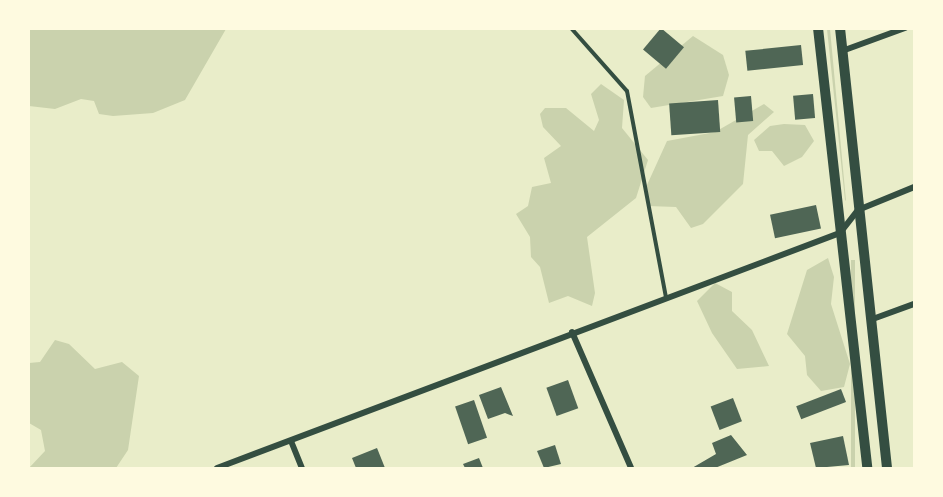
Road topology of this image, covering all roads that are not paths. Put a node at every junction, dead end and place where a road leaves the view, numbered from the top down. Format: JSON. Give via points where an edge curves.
{"nodes":[{"id":1,"x":571,"y":28,"type":"edge"},
{"id":2,"x":818,"y":28,"type":"edge"},
{"id":3,"x":840,"y":28,"type":"edge"},
{"id":4,"x":905,"y":28,"type":"edge"},
{"id":5,"x":842,"y":52,"type":"junction"},
{"id":6,"x":915,"y":187,"type":"edge"},
{"id":7,"x":858,"y":210,"type":"junction"},
{"id":8,"x":840,"y":233,"type":"junction"},
{"id":9,"x":666,"y":297,"type":"junction"},
{"id":10,"x":915,"y":304,"type":"edge"},
{"id":11,"x":870,"y":320,"type":"junction"},
{"id":12,"x":572,"y":332,"type":"junction"},
{"id":13,"x":291,"y":441,"type":"junction"},
{"id":14,"x":217,"y":468,"type":"edge"},
{"id":15,"x":302,"y":468,"type":"edge"},
{"id":16,"x":631,"y":468,"type":"edge"},
{"id":17,"x":867,"y":468,"type":"edge"},
{"id":18,"x":887,"y":468,"type":"edge"}],
"edges":[{"from":1,"to":9,"type":"lane","via":[[627,91]]},
{"from":2,"to":8,"type":"main road"},
{"from":3,"to":5,"type":"main road"},
{"from":4,"to":5,"type":"street"},
{"from":5,"to":7,"type":"main road"},
{"from":6,"to":7,"type":"street"},
{"from":7,"to":8,"type":"street"},
{"from":7,"to":11,"type":"main road"},
{"from":8,"to":9,"type":"street"},
{"from":8,"to":17,"type":"main road"},
{"from":9,"to":12,"type":"street"},
{"from":10,"to":11,"type":"street"},
{"from":11,"to":18,"type":"main road"},
{"from":12,"to":13,"type":"street"},
{"from":12,"to":16,"type":"street"},
{"from":13,"to":14,"type":"street"},
{"from":13,"to":15,"type":"street"}]}
